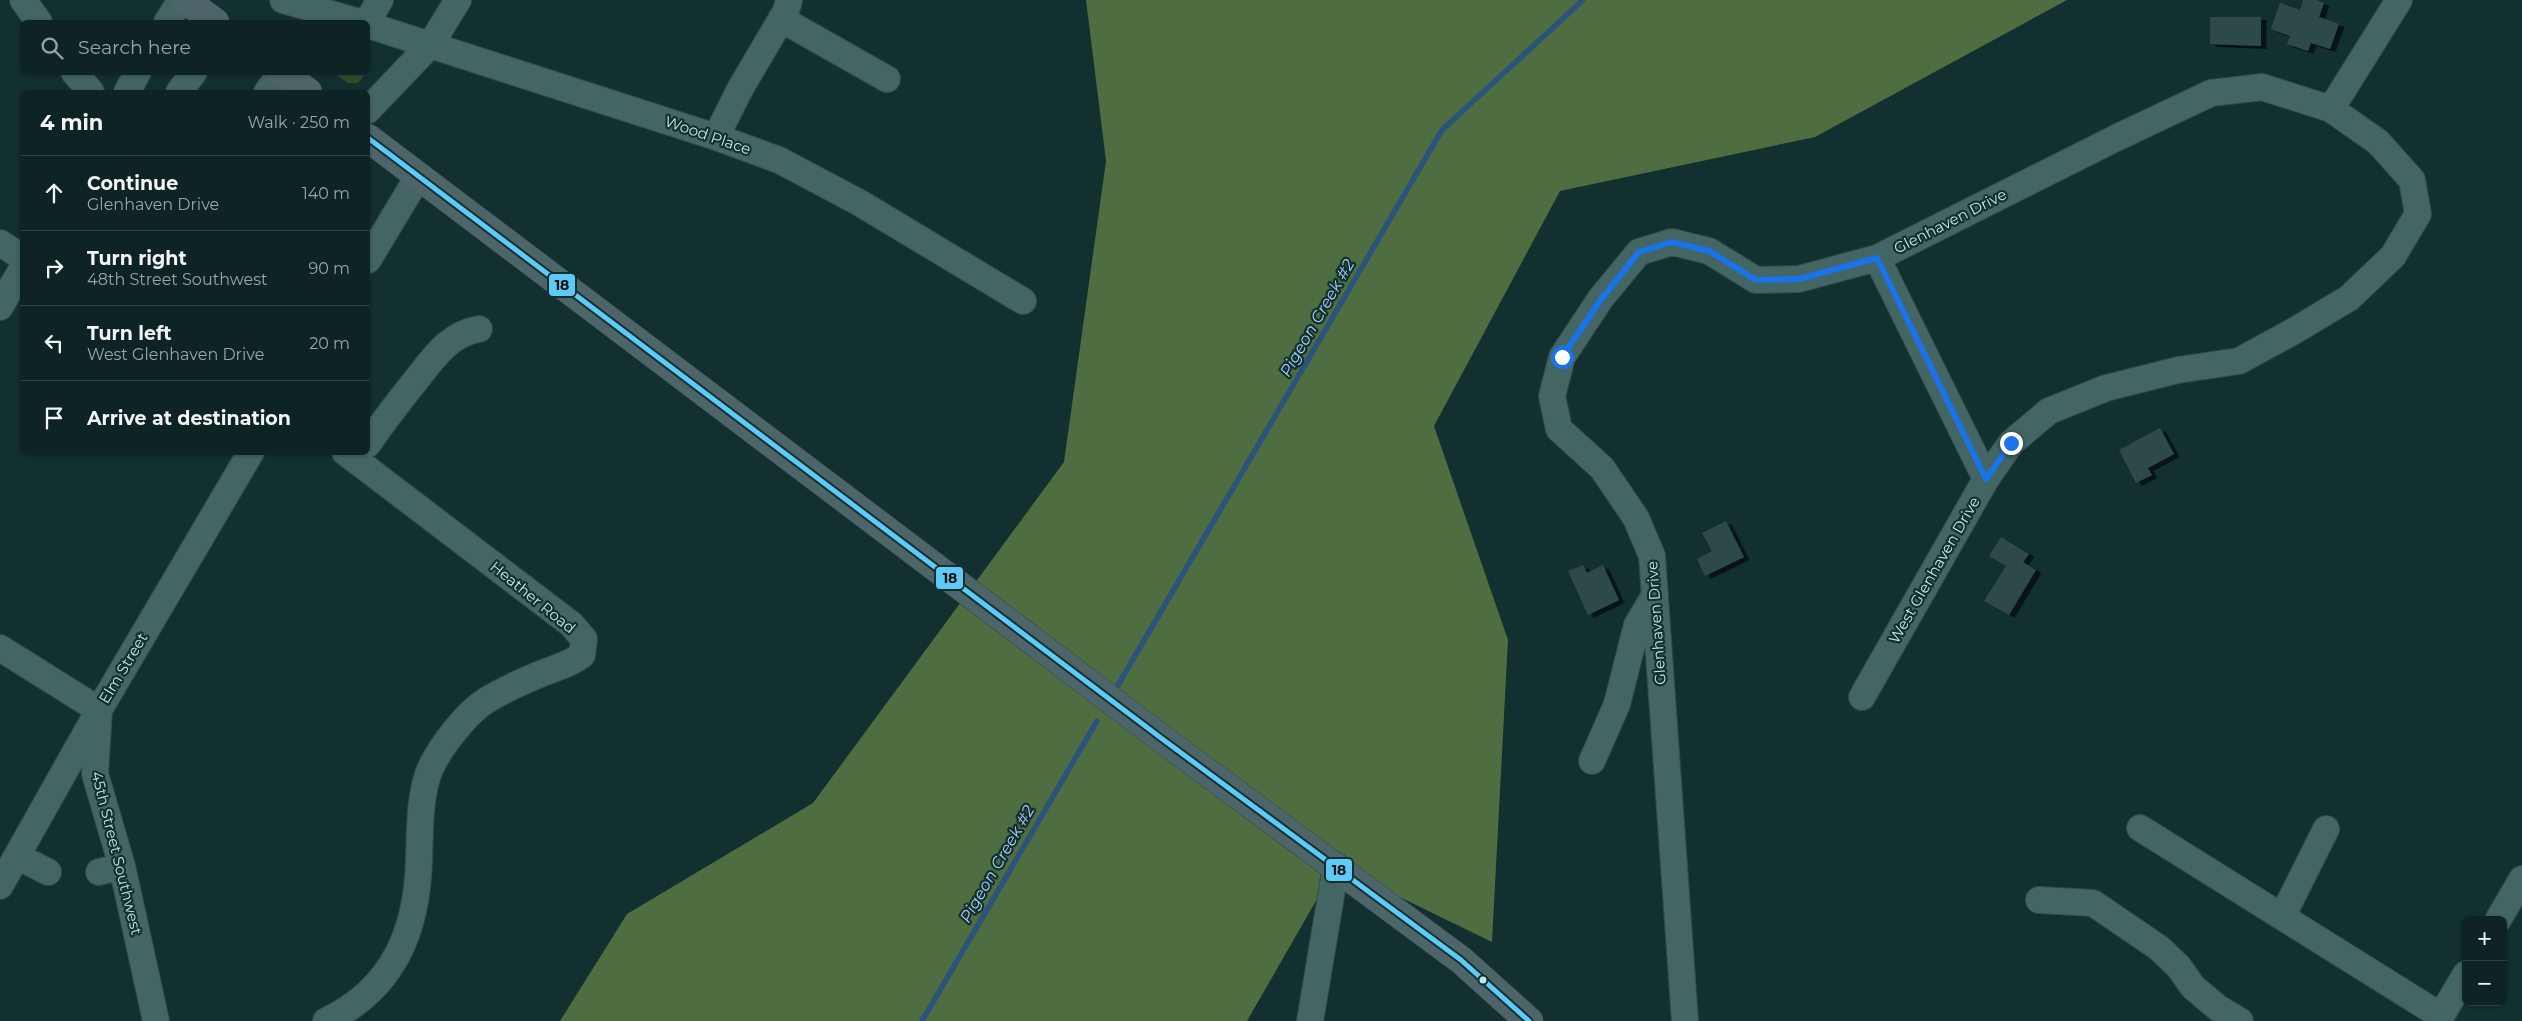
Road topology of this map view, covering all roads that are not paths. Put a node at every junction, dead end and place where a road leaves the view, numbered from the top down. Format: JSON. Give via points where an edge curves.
{"nodes":[{"id":1,"x":23,"y":0,"type":"edge"},
{"id":2,"x":180,"y":0,"type":"edge"},
{"id":3,"x":185,"y":0,"type":"edge"},
{"id":4,"x":283,"y":0,"type":"edge"},
{"id":5,"x":380,"y":0,"type":"edge"},
{"id":6,"x":458,"y":0,"type":"edge"},
{"id":7,"x":2399,"y":0,"type":"edge"},
{"id":8,"x":317,"y":5,"type":"edge"},
{"id":9,"x":785,"y":10,"type":"edge"},
{"id":10,"x":38,"y":20,"type":"edge"},
{"id":11,"x":168,"y":20,"type":"edge"},
{"id":12,"x":212,"y":20,"type":"edge"},
{"id":13,"x":354,"y":20,"type":"edge"},
{"id":14,"x":369,"y":20,"type":"edge"},
{"id":15,"x":370,"y":25,"type":"edge"},
{"id":16,"x":431,"y":44,"type":"junction"},
{"id":17,"x":77,"y":75,"type":"edge"},
{"id":18,"x":192,"y":75,"type":"edge"},
{"id":19,"x":279,"y":75,"type":"edge"},
{"id":20,"x":285,"y":75,"type":"edge"},
{"id":21,"x":887,"y":79,"type":"dead end"},
{"id":22,"x":89,"y":90,"type":"edge"},
{"id":23,"x":180,"y":90,"type":"edge"},
{"id":24,"x":268,"y":90,"type":"edge"},
{"id":25,"x":305,"y":90,"type":"edge"},
{"id":26,"x":370,"y":108,"type":"edge"},
{"id":27,"x":2331,"y":109,"type":"junction"},
{"id":28,"x":370,"y":140,"type":"edge"},
{"id":29,"x":726,"y":148,"type":"junction"},
{"id":30,"x":418,"y":177,"type":"junction"},
{"id":31,"x":0,"y":243,"type":"edge"},
{"id":32,"x":20,"y":256,"type":"edge"},
{"id":33,"x":370,"y":257,"type":"edge"},
{"id":34,"x":1877,"y":258,"type":"junction"},
{"id":35,"x":20,"y":272,"type":"edge"},
{"id":36,"x":1023,"y":302,"type":"dead end"},
{"id":37,"x":0,"y":307,"type":"edge"},
{"id":38,"x":479,"y":329,"type":"dead end"},
{"id":39,"x":370,"y":437,"type":"edge"},
{"id":40,"x":249,"y":455,"type":"edge"},
{"id":41,"x":362,"y":455,"type":"edge"},
{"id":42,"x":1986,"y":479,"type":"junction"},
{"id":43,"x":1655,"y":595,"type":"junction"},
{"id":44,"x":0,"y":648,"type":"edge"},
{"id":45,"x":1862,"y":697,"type":"dead end"},
{"id":46,"x":99,"y":710,"type":"junction"},
{"id":47,"x":1592,"y":761,"type":"dead end"},
{"id":48,"x":2140,"y":828,"type":"dead end"},
{"id":49,"x":2326,"y":828,"type":"dead end"},
{"id":50,"x":17,"y":856,"type":"junction"},
{"id":51,"x":1336,"y":866,"type":"junction"},
{"id":52,"x":48,"y":872,"type":"dead end"},
{"id":53,"x":2522,"y":879,"type":"edge"},
{"id":54,"x":0,"y":886,"type":"edge"},
{"id":55,"x":2039,"y":900,"type":"dead end"},
{"id":56,"x":2282,"y":915,"type":"junction"},
{"id":57,"x":2500,"y":916,"type":"edge"},
{"id":58,"x":2462,"y":981,"type":"edge"},
{"id":59,"x":2439,"y":1019,"type":"edge"},
{"id":60,"x":156,"y":1021,"type":"edge"},
{"id":61,"x":326,"y":1021,"type":"edge"},
{"id":62,"x":1310,"y":1021,"type":"edge"},
{"id":63,"x":1529,"y":1021,"type":"edge"},
{"id":64,"x":1685,"y":1021,"type":"edge"},
{"id":65,"x":2240,"y":1021,"type":"edge"}],
"edges":[{"from":1,"to":10,"type":"street"},
{"from":2,"to":11,"type":"street"},
{"from":3,"to":12,"type":"main road"},
{"from":4,"to":8,"type":"street"},
{"from":5,"to":14,"type":"street"},
{"from":6,"to":16,"type":"street"},
{"from":7,"to":27,"type":"street"},
{"from":8,"to":13,"type":"street"},
{"from":9,"to":21,"type":"street"},
{"from":9,"to":29,"type":"street","via":[[740,89]]},
{"from":15,"to":16,"type":"street","name":"Wood Place"},
{"from":16,"to":26,"type":"street"},
{"from":16,"to":29,"type":"street","name":"Wood Place"},
{"from":17,"to":22,"type":"street"},
{"from":18,"to":23,"type":"street"},
{"from":19,"to":24,"type":"street"},
{"from":20,"to":25,"type":"main road"},
{"from":27,"to":34,"type":"street","name":"Glenhaven Drive","via":[[2262,88],[2211,93]]},
{"from":27,"to":42,"type":"street","name":"West Glenhaven Drive","via":[[2378,142],[2412,180],[2418,214],[2393,256],[2350,298],[2239,362],[2178,370],[2106,388],[2049,411],[2011,443]]},
{"from":28,"to":30,"type":"main road"},
{"from":29,"to":36,"type":"street","name":"Wood Place","via":[[780,160],[860,203]]},
{"from":30,"to":33,"type":"street"},
{"from":30,"to":51,"type":"main road","via":[[1157,735]]},
{"from":31,"to":32,"type":"street"},
{"from":34,"to":42,"type":"street"},
{"from":34,"to":43,"type":"street","name":"Glenhaven Drive","via":[[1799,279],[1756,280],[1709,251],[1672,242],[1647,249],[1639,252],[1602,298],[1562,357],[1552,396],[1559,429],[1602,468],[1636,518],[1652,556]]},
{"from":35,"to":37,"type":"street"},
{"from":38,"to":39,"type":"street","via":[[452,340],[435,354]]},
{"from":40,"to":46,"type":"street","name":"Elm Street","via":[[208,509]]},
{"from":41,"to":61,"type":"street","name":"Heather Road","via":[[571,624],[584,639],[582,655],[568,666],[539,674],[485,701],[454,731],[431,767],[419,819],[416,902],[404,943],[375,988]]},
{"from":42,"to":45,"type":"street","name":"West Glenhaven Drive"},
{"from":43,"to":47,"type":"street","via":[[1637,624],[1617,704]]},
{"from":43,"to":64,"type":"street","name":"Glenhaven Drive"},
{"from":44,"to":46,"type":"street"},
{"from":46,"to":50,"type":"street","name":"Elm Street"},
{"from":46,"to":60,"type":"street","name":"45th Street Southwest","via":[[95,774],[110,869]]},
{"from":48,"to":56,"type":"street"},
{"from":49,"to":56,"type":"street"},
{"from":50,"to":52,"type":"street"},
{"from":50,"to":54,"type":"street","name":"Elm Street"},
{"from":51,"to":62,"type":"street"},
{"from":51,"to":63,"type":"main road","via":[[1461,960]]},
{"from":53,"to":57,"type":"street"},
{"from":55,"to":65,"type":"street","via":[[2093,903],[2159,948],[2193,987]]},
{"from":56,"to":59,"type":"street"},
{"from":58,"to":59,"type":"street"}]}
